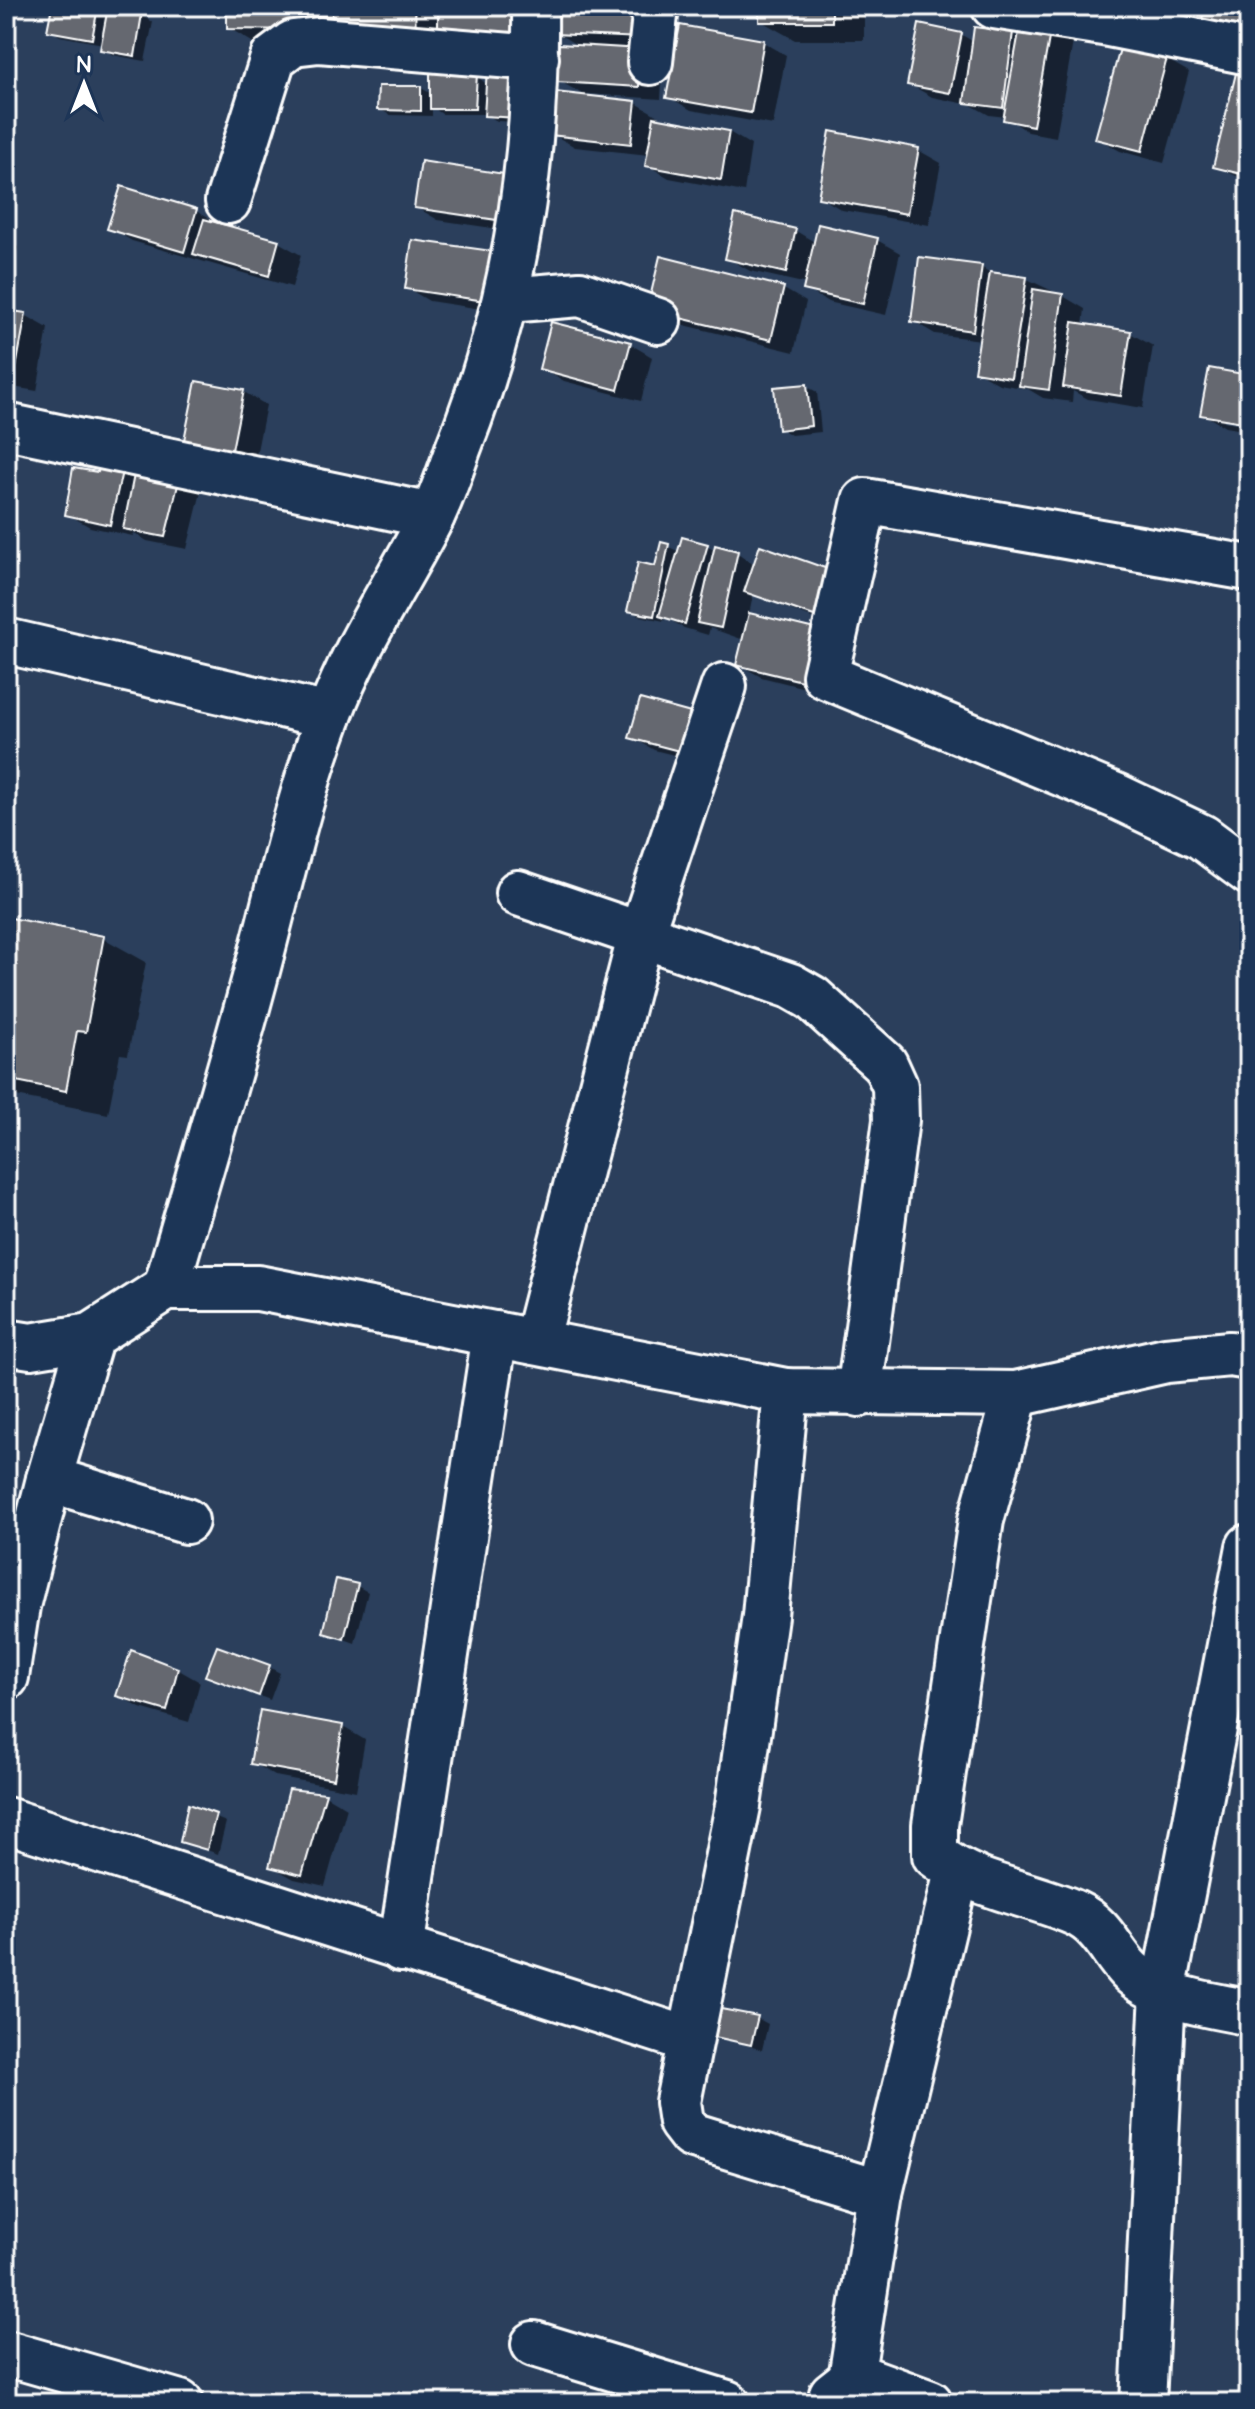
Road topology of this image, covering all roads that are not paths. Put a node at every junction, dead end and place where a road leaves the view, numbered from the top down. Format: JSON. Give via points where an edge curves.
{"nodes":[{"id":1,"x":535,"y":6,"type":"edge"},
{"id":2,"x":656,"y":6,"type":"edge"},
{"id":3,"x":994,"y":6,"type":"edge"},
{"id":4,"x":1191,"y":23,"type":"edge"},
{"id":5,"x":1249,"y":52,"type":"edge"},
{"id":6,"x":536,"y":58,"type":"junction"},
{"id":7,"x":650,"y":62,"type":"dead end"},
{"id":8,"x":228,"y":201,"type":"dead end"},
{"id":9,"x":507,"y":300,"type":"junction"},
{"id":10,"x":658,"y":321,"type":"dead end"},
{"id":11,"x":6,"y":426,"type":"edge"},
{"id":12,"x":432,"y":516,"type":"junction"},
{"id":13,"x":1249,"y":568,"type":"edge"},
{"id":14,"x":6,"y":641,"type":"edge"},
{"id":15,"x":724,"y":686,"type":"dead end"},
{"id":16,"x":329,"y":716,"type":"junction"},
{"id":17,"x":1249,"y":872,"type":"edge"},
{"id":18,"x":518,"y":893,"type":"dead end"},
{"id":19,"x":641,"y":934,"type":"junction"},
{"id":20,"x":166,"y":1288,"type":"junction"},
{"id":21,"x":91,"y":1336,"type":"junction"},
{"id":22,"x":516,"y":1338,"type":"junction"},
{"id":23,"x":6,"y":1342,"type":"edge"},
{"id":24,"x":1249,"y":1357,"type":"edge"},
{"id":25,"x":786,"y":1391,"type":"junction"},
{"id":26,"x":859,"y":1394,"type":"junction"},
{"id":27,"x":1016,"y":1394,"type":"junction"},
{"id":28,"x":49,"y":1479,"type":"junction"},
{"id":29,"x":186,"y":1521,"type":"dead end"},
{"id":30,"x":1249,"y":1547,"type":"edge"},
{"id":31,"x":6,"y":1677,"type":"edge"},
{"id":32,"x":6,"y":1820,"type":"edge"},
{"id":33,"x":957,"y":1872,"type":"junction"},
{"id":34,"x":401,"y":1949,"type":"junction"},
{"id":35,"x":1163,"y":1992,"type":"junction"},
{"id":36,"x":1249,"y":2013,"type":"edge"},
{"id":37,"x":690,"y":2040,"type":"junction"},
{"id":38,"x":880,"y":2193,"type":"junction"},
{"id":39,"x":534,"y":2344,"type":"dead end"},
{"id":40,"x":6,"y":2353,"type":"edge"},
{"id":41,"x":840,"y":2391,"type":"edge"},
{"id":42,"x":180,"y":2403,"type":"edge"},
{"id":43,"x":727,"y":2403,"type":"edge"},
{"id":44,"x":930,"y":2403,"type":"edge"},
{"id":45,"x":1143,"y":2403,"type":"edge"}],
"edges":[{"from":1,"to":6,"type":"street"},
{"from":2,"to":7,"type":"street"},
{"from":3,"to":4,"type":"street"},
{"from":4,"to":5,"type":"street"},
{"from":6,"to":8,"type":"street","via":[[319,40],[293,43],[273,58]]},
{"from":6,"to":9,"type":"street","via":[[524,203]]},
{"from":9,"to":10,"type":"street","via":[[580,294]]},
{"from":9,"to":12,"type":"street","via":[[472,414]]},
{"from":11,"to":12,"type":"street"},
{"from":12,"to":16,"type":"street","via":[[368,626]]},
{"from":13,"to":17,"type":"street","via":[[865,501],[825,676],[1116,796],[1202,837]]},
{"from":14,"to":16,"type":"street"},
{"from":15,"to":19,"type":"street"},
{"from":16,"to":20,"type":"street"},
{"from":18,"to":19,"type":"street"},
{"from":19,"to":22,"type":"street"},
{"from":19,"to":26,"type":"street","via":[[791,986],[812,998],[885,1064],[895,1086],[896,1120]]},
{"from":20,"to":21,"type":"street"},
{"from":20,"to":22,"type":"street","via":[[258,1288]]},
{"from":21,"to":23,"type":"street","via":[[31,1346]]},
{"from":21,"to":28,"type":"street"},
{"from":22,"to":25,"type":"street"},
{"from":22,"to":34,"type":"street"},
{"from":24,"to":27,"type":"street","via":[[1166,1360]]},
{"from":25,"to":26,"type":"street"},
{"from":25,"to":37,"type":"street","via":[[765,1616],[738,1806]]},
{"from":26,"to":27,"type":"street"},
{"from":27,"to":33,"type":"street","via":[[981,1520],[935,1825],[935,1855]]},
{"from":28,"to":29,"type":"street"},
{"from":28,"to":31,"type":"street","via":[[17,1606]]},
{"from":30,"to":35,"type":"street"},
{"from":32,"to":34,"type":"street"},
{"from":33,"to":35,"type":"street","via":[[1077,1914],[1107,1936],[1130,1971]]},
{"from":33,"to":38,"type":"street"},
{"from":34,"to":37,"type":"street"},
{"from":35,"to":36,"type":"street"},
{"from":35,"to":45,"type":"street"},
{"from":37,"to":38,"type":"street","via":[[678,2102],[681,2122],[691,2135]]},
{"from":38,"to":41,"type":"street"},
{"from":39,"to":43,"type":"street"},
{"from":40,"to":42,"type":"street"},
{"from":41,"to":44,"type":"street","via":[[870,2381]]}]}
